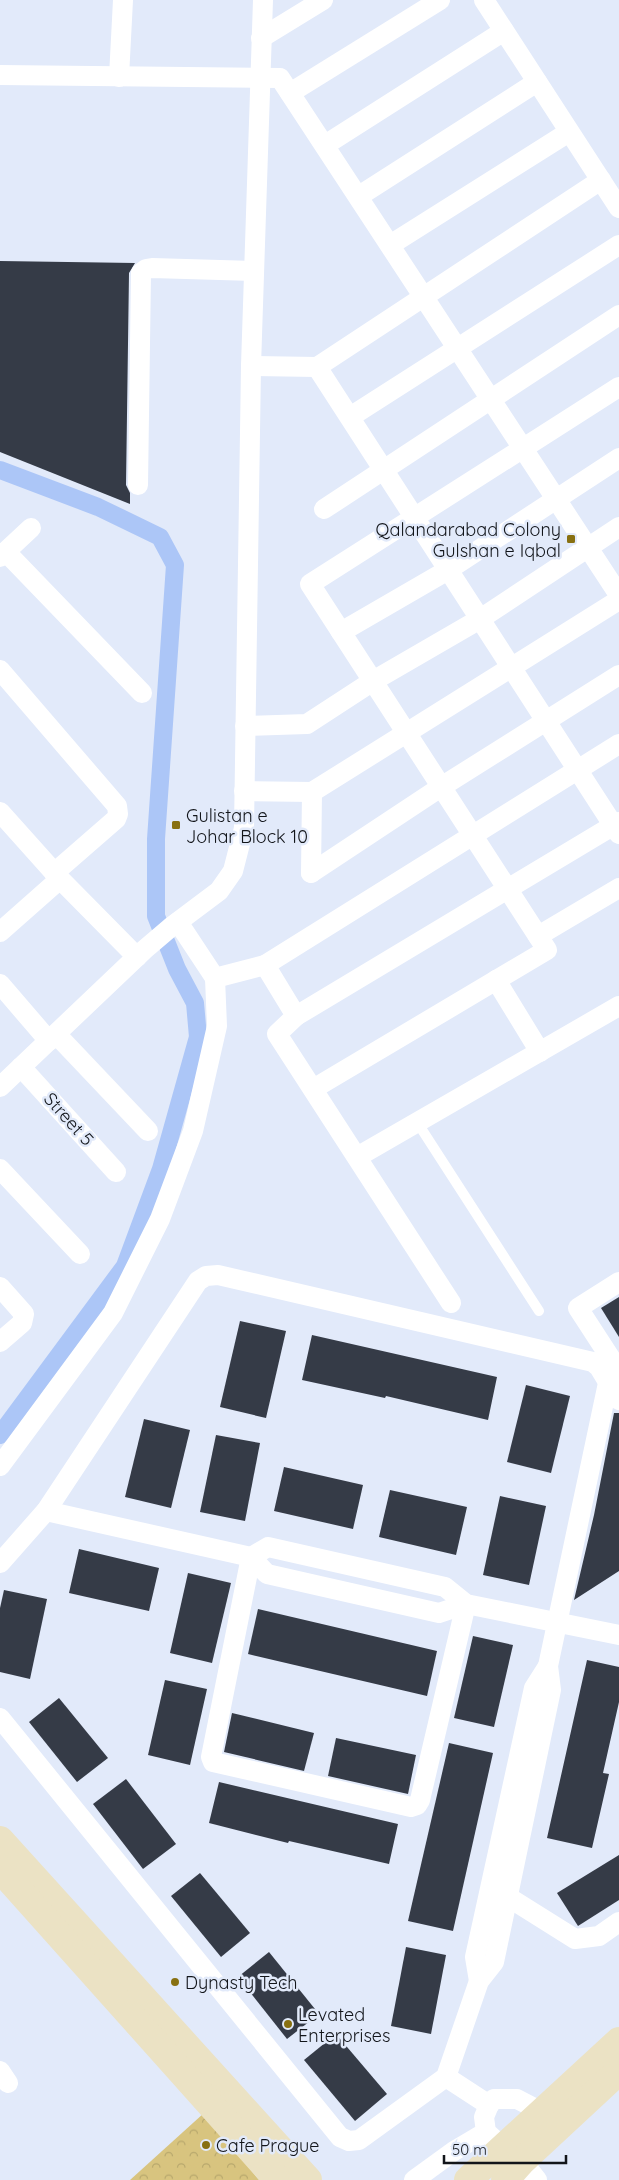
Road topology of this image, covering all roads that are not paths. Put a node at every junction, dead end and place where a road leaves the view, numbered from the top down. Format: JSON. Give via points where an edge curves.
{"nodes":[{"id":1,"x":122,"y":0,"type":"edge"},
{"id":2,"x":263,"y":0,"type":"edge"},
{"id":3,"x":323,"y":0,"type":"edge"},
{"id":4,"x":440,"y":0,"type":"edge"},
{"id":5,"x":484,"y":0,"type":"edge"},
{"id":6,"x":504,"y":31,"type":"junction"},
{"id":7,"x":261,"y":38,"type":"junction"},
{"id":8,"x":0,"y":75,"type":"edge"},
{"id":9,"x":119,"y":77,"type":"junction"},
{"id":10,"x":260,"y":79,"type":"junction"},
{"id":11,"x":537,"y":82,"type":"junction"},
{"id":12,"x":290,"y":93,"type":"junction"},
{"id":13,"x":569,"y":132,"type":"junction"},
{"id":14,"x":325,"y":144,"type":"junction"},
{"id":15,"x":600,"y":180,"type":"junction"},
{"id":16,"x":359,"y":196,"type":"junction"},
{"id":17,"x":619,"y":208,"type":"edge"},
{"id":18,"x":390,"y":245,"type":"junction"},
{"id":19,"x":619,"y":245,"type":"edge"},
{"id":20,"x":254,"y":272,"type":"junction"},
{"id":21,"x":424,"y":297,"type":"junction"},
{"id":22,"x":619,"y":315,"type":"edge"},
{"id":23,"x":457,"y":348,"type":"junction"},
{"id":24,"x":251,"y":366,"type":"junction"},
{"id":25,"x":317,"y":367,"type":"junction"},
{"id":26,"x":619,"y":386,"type":"edge"},
{"id":27,"x":491,"y":400,"type":"junction"},
{"id":28,"x":350,"y":417,"type":"junction"},
{"id":29,"x":523,"y":449,"type":"junction"},
{"id":30,"x":619,"y":458,"type":"edge"},
{"id":31,"x":384,"y":469,"type":"junction"},
{"id":32,"x":138,"y":485,"type":"dead end"},
{"id":33,"x":555,"y":498,"type":"junction"},
{"id":34,"x":324,"y":509,"type":"dead end"},
{"id":35,"x":415,"y":517,"type":"junction"},
{"id":36,"x":619,"y":526,"type":"edge"},
{"id":37,"x":31,"y":528,"type":"dead end"},
{"id":38,"x":587,"y":546,"type":"junction"},
{"id":39,"x":3,"y":555,"type":"edge"},
{"id":40,"x":448,"y":570,"type":"junction"},
{"id":41,"x":619,"y":595,"type":"edge"},
{"id":42,"x":619,"y":600,"type":"edge"},
{"id":43,"x":480,"y":618,"type":"junction"},
{"id":44,"x":341,"y":632,"type":"junction"},
{"id":45,"x":511,"y":667,"type":"junction"},
{"id":46,"x":0,"y":670,"type":"edge"},
{"id":47,"x":619,"y":675,"type":"edge"},
{"id":48,"x":372,"y":681,"type":"junction"},
{"id":49,"x":142,"y":693,"type":"dead end"},
{"id":50,"x":546,"y":721,"type":"junction"},
{"id":51,"x":245,"y":726,"type":"junction"},
{"id":52,"x":406,"y":733,"type":"junction"},
{"id":53,"x":619,"y":744,"type":"edge"},
{"id":54,"x":578,"y":770,"type":"junction"},
{"id":55,"x":442,"y":787,"type":"junction"},
{"id":56,"x":244,"y":791,"type":"junction"},
{"id":57,"x":312,"y":792,"type":"junction"},
{"id":58,"x":0,"y":812,"type":"edge"},
{"id":59,"x":617,"y":827,"type":"edge"},
{"id":60,"x":473,"y":836,"type":"junction"},
{"id":61,"x":57,"y":876,"type":"junction"},
{"id":62,"x":619,"y":888,"type":"edge"},
{"id":63,"x":506,"y":889,"type":"junction"},
{"id":64,"x":175,"y":925,"type":"junction"},
{"id":65,"x":0,"y":932,"type":"edge"},
{"id":66,"x":538,"y":936,"type":"junction"},
{"id":67,"x":141,"y":954,"type":"junction"},
{"id":68,"x":266,"y":965,"type":"junction"},
{"id":69,"x":215,"y":978,"type":"junction"},
{"id":70,"x":496,"y":980,"type":"junction"},
{"id":71,"x":0,"y":984,"type":"edge"},
{"id":72,"x":619,"y":1006,"type":"edge"},
{"id":73,"x":296,"y":1016,"type":"junction"},
{"id":74,"x":52,"y":1037,"type":"junction"},
{"id":75,"x":540,"y":1052,"type":"junction"},
{"id":76,"x":21,"y":1067,"type":"junction"},
{"id":77,"x":0,"y":1087,"type":"edge"},
{"id":78,"x":313,"y":1089,"type":"junction"},
{"id":79,"x":417,"y":1122,"type":"junction"},
{"id":80,"x":148,"y":1131,"type":"dead end"},
{"id":81,"x":356,"y":1157,"type":"junction"},
{"id":82,"x":0,"y":1168,"type":"edge"},
{"id":83,"x":116,"y":1172,"type":"dead end"},
{"id":84,"x":80,"y":1254,"type":"dead end"},
{"id":85,"x":619,"y":1282,"type":"edge"},
{"id":86,"x":0,"y":1287,"type":"edge"},
{"id":87,"x":450,"y":1303,"type":"dead end"},
{"id":88,"x":539,"y":1311,"type":"dead end"},
{"id":89,"x":0,"y":1342,"type":"edge"},
{"id":90,"x":614,"y":1377,"type":"edge"},
{"id":91,"x":619,"y":1400,"type":"edge"},
{"id":92,"x":0,"y":1466,"type":"edge"},
{"id":93,"x":46,"y":1511,"type":"junction"},
{"id":94,"x":251,"y":1557,"type":"junction"},
{"id":95,"x":0,"y":1564,"type":"edge"},
{"id":96,"x":358,"y":1567,"type":"junction"},
{"id":97,"x":352,"y":1593,"type":"junction"},
{"id":98,"x":466,"y":1604,"type":"junction"},
{"id":99,"x":556,"y":1623,"type":"junction"},
{"id":100,"x":619,"y":1636,"type":"edge"},
{"id":101,"x":548,"y":1666,"type":"junction"},
{"id":102,"x":0,"y":1718,"type":"edge"},
{"id":103,"x":0,"y":1840,"type":"edge"},
{"id":104,"x":0,"y":1868,"type":"edge"},
{"id":105,"x":508,"y":1897,"type":"junction"},
{"id":106,"x":619,"y":1922,"type":"edge"},
{"id":107,"x":479,"y":1981,"type":"junction"},
{"id":108,"x":619,"y":2041,"type":"edge"},
{"id":109,"x":619,"y":2071,"type":"edge"},
{"id":110,"x":446,"y":2077,"type":"junction"},
{"id":111,"x":489,"y":2105,"type":"junction"},
{"id":112,"x":542,"y":2112,"type":"junction"},
{"id":113,"x":511,"y":2160,"type":"edge"},
{"id":114,"x":278,"y":2180,"type":"edge"},
{"id":115,"x":308,"y":2180,"type":"edge"},
{"id":116,"x":414,"y":2180,"type":"edge"},
{"id":117,"x":468,"y":2180,"type":"edge"}],
"edges":[{"from":1,"to":9,"type":"street"},
{"from":2,"to":7,"type":"street"},
{"from":3,"to":7,"type":"street"},
{"from":4,"to":12,"type":"street"},
{"from":5,"to":6,"type":"street"},
{"from":6,"to":11,"type":"street"},
{"from":6,"to":14,"type":"street"},
{"from":7,"to":10,"type":"street"},
{"from":8,"to":9,"type":"street"},
{"from":9,"to":10,"type":"street"},
{"from":10,"to":12,"type":"street","via":[[280,78]]},
{"from":10,"to":20,"type":"street"},
{"from":11,"to":13,"type":"street"},
{"from":11,"to":16,"type":"street"},
{"from":12,"to":14,"type":"street"},
{"from":13,"to":15,"type":"street"},
{"from":13,"to":18,"type":"street"},
{"from":14,"to":16,"type":"street"},
{"from":15,"to":17,"type":"street"},
{"from":15,"to":21,"type":"street"},
{"from":16,"to":18,"type":"street"},
{"from":18,"to":21,"type":"street"},
{"from":19,"to":23,"type":"street"},
{"from":20,"to":24,"type":"street"},
{"from":20,"to":32,"type":"street","via":[[152,268],[142,273]]},
{"from":21,"to":23,"type":"street"},
{"from":21,"to":25,"type":"street"},
{"from":22,"to":27,"type":"street"},
{"from":23,"to":27,"type":"street"},
{"from":23,"to":28,"type":"street"},
{"from":24,"to":25,"type":"street"},
{"from":24,"to":51,"type":"street"},
{"from":25,"to":28,"type":"street"},
{"from":26,"to":29,"type":"street"},
{"from":27,"to":29,"type":"street"},
{"from":27,"to":31,"type":"street"},
{"from":28,"to":31,"type":"street"},
{"from":29,"to":33,"type":"street"},
{"from":29,"to":35,"type":"street"},
{"from":30,"to":33,"type":"street"},
{"from":31,"to":34,"type":"street"},
{"from":31,"to":35,"type":"street"},
{"from":33,"to":38,"type":"street"},
{"from":33,"to":40,"type":"street"},
{"from":35,"to":40,"type":"street"},
{"from":35,"to":44,"type":"street","via":[[310,584]]},
{"from":36,"to":38,"type":"street"},
{"from":37,"to":39,"type":"street"},
{"from":38,"to":41,"type":"street"},
{"from":38,"to":43,"type":"street"},
{"from":39,"to":49,"type":"street"},
{"from":40,"to":43,"type":"street"},
{"from":40,"to":44,"type":"street"},
{"from":42,"to":45,"type":"street"},
{"from":43,"to":45,"type":"street"},
{"from":43,"to":48,"type":"street"},
{"from":44,"to":48,"type":"street"},
{"from":45,"to":50,"type":"street"},
{"from":45,"to":52,"type":"street"},
{"from":46,"to":61,"type":"street","via":[[117,806],[116,819]]},
{"from":47,"to":50,"type":"street"},
{"from":48,"to":51,"type":"street","via":[[307,724]]},
{"from":48,"to":52,"type":"street"},
{"from":50,"to":54,"type":"street"},
{"from":50,"to":55,"type":"street"},
{"from":51,"to":56,"type":"street"},
{"from":52,"to":55,"type":"street"},
{"from":52,"to":57,"type":"street"},
{"from":53,"to":54,"type":"street"},
{"from":54,"to":59,"type":"street"},
{"from":54,"to":60,"type":"street"},
{"from":55,"to":57,"type":"street","via":[[311,873]]},
{"from":55,"to":60,"type":"street"},
{"from":56,"to":57,"type":"street"},
{"from":56,"to":64,"type":"street","via":[[244,828],[233,871],[219,891]]},
{"from":58,"to":61,"type":"street"},
{"from":59,"to":63,"type":"street"},
{"from":60,"to":63,"type":"street"},
{"from":60,"to":68,"type":"street"},
{"from":61,"to":65,"type":"street"},
{"from":61,"to":67,"type":"street"},
{"from":62,"to":66,"type":"street"},
{"from":63,"to":66,"type":"street"},
{"from":63,"to":73,"type":"street"},
{"from":64,"to":67,"type":"street"},
{"from":64,"to":69,"type":"street"},
{"from":66,"to":70,"type":"street","via":[[547,950]]},
{"from":67,"to":74,"type":"street"},
{"from":68,"to":69,"type":"street"},
{"from":68,"to":73,"type":"street"},
{"from":69,"to":92,"type":"street","via":[[216,1026],[193,1131],[160,1219],[113,1313]]},
{"from":70,"to":75,"type":"street"},
{"from":70,"to":78,"type":"street"},
{"from":71,"to":74,"type":"street"},
{"from":72,"to":75,"type":"street"},
{"from":73,"to":78,"type":"street","via":[[277,1034]]},
{"from":74,"to":76,"type":"street"},
{"from":74,"to":80,"type":"street"},
{"from":75,"to":79,"type":"street"},
{"from":76,"to":77,"type":"street"},
{"from":76,"to":83,"type":"street","name":"Street 5"},
{"from":78,"to":81,"type":"street"},
{"from":79,"to":81,"type":"street"},
{"from":79,"to":88,"type":"lane"},
{"from":81,"to":87,"type":"street"},
{"from":82,"to":84,"type":"street"},
{"from":85,"to":90,"type":"street","via":[[578,1308]]},
{"from":86,"to":89,"type":"street","via":[[24,1314],[22,1323]]},
{"from":90,"to":91,"type":"street"},
{"from":90,"to":93,"type":"street","via":[[593,1362],[218,1275],[206,1276],[198,1281]]},
{"from":90,"to":99,"type":"street"},
{"from":93,"to":94,"type":"street"},
{"from":93,"to":95,"type":"street"},
{"from":94,"to":96,"type":"street","via":[[268,1547]]},
{"from":94,"to":97,"type":"street","via":[[267,1574]]},
{"from":94,"to":98,"type":"street","via":[[211,1757],[213,1762],[411,1807],[420,1800]]},
{"from":96,"to":97,"type":"street"},
{"from":96,"to":98,"type":"street","via":[[445,1587]]},
{"from":97,"to":98,"type":"street","via":[[439,1613]]},
{"from":98,"to":99,"type":"street"},
{"from":99,"to":100,"type":"street"},
{"from":99,"to":101,"type":"street"},
{"from":101,"to":105,"type":"street","via":[[551,1690]]},
{"from":101,"to":107,"type":"street","via":[[534,1688],[475,1958]]},
{"from":102,"to":110,"type":"street","via":[[340,2137],[349,2141],[359,2140]]},
{"from":103,"to":115,"type":"street"},
{"from":104,"to":114,"type":"street"},
{"from":105,"to":106,"type":"street","via":[[575,1939],[599,1936]]},
{"from":105,"to":107,"type":"street","via":[[494,1962]]},
{"from":107,"to":110,"type":"street"},
{"from":108,"to":112,"type":"street"},
{"from":109,"to":113,"type":"street"},
{"from":110,"to":111,"type":"street"},
{"from":111,"to":112,"type":"street","via":[[494,2098],[517,2099]]},
{"from":111,"to":113,"type":"street","via":[[484,2117]]},
{"from":112,"to":113,"type":"street"},
{"from":113,"to":116,"type":"street"},
{"from":113,"to":117,"type":"street"}]}
